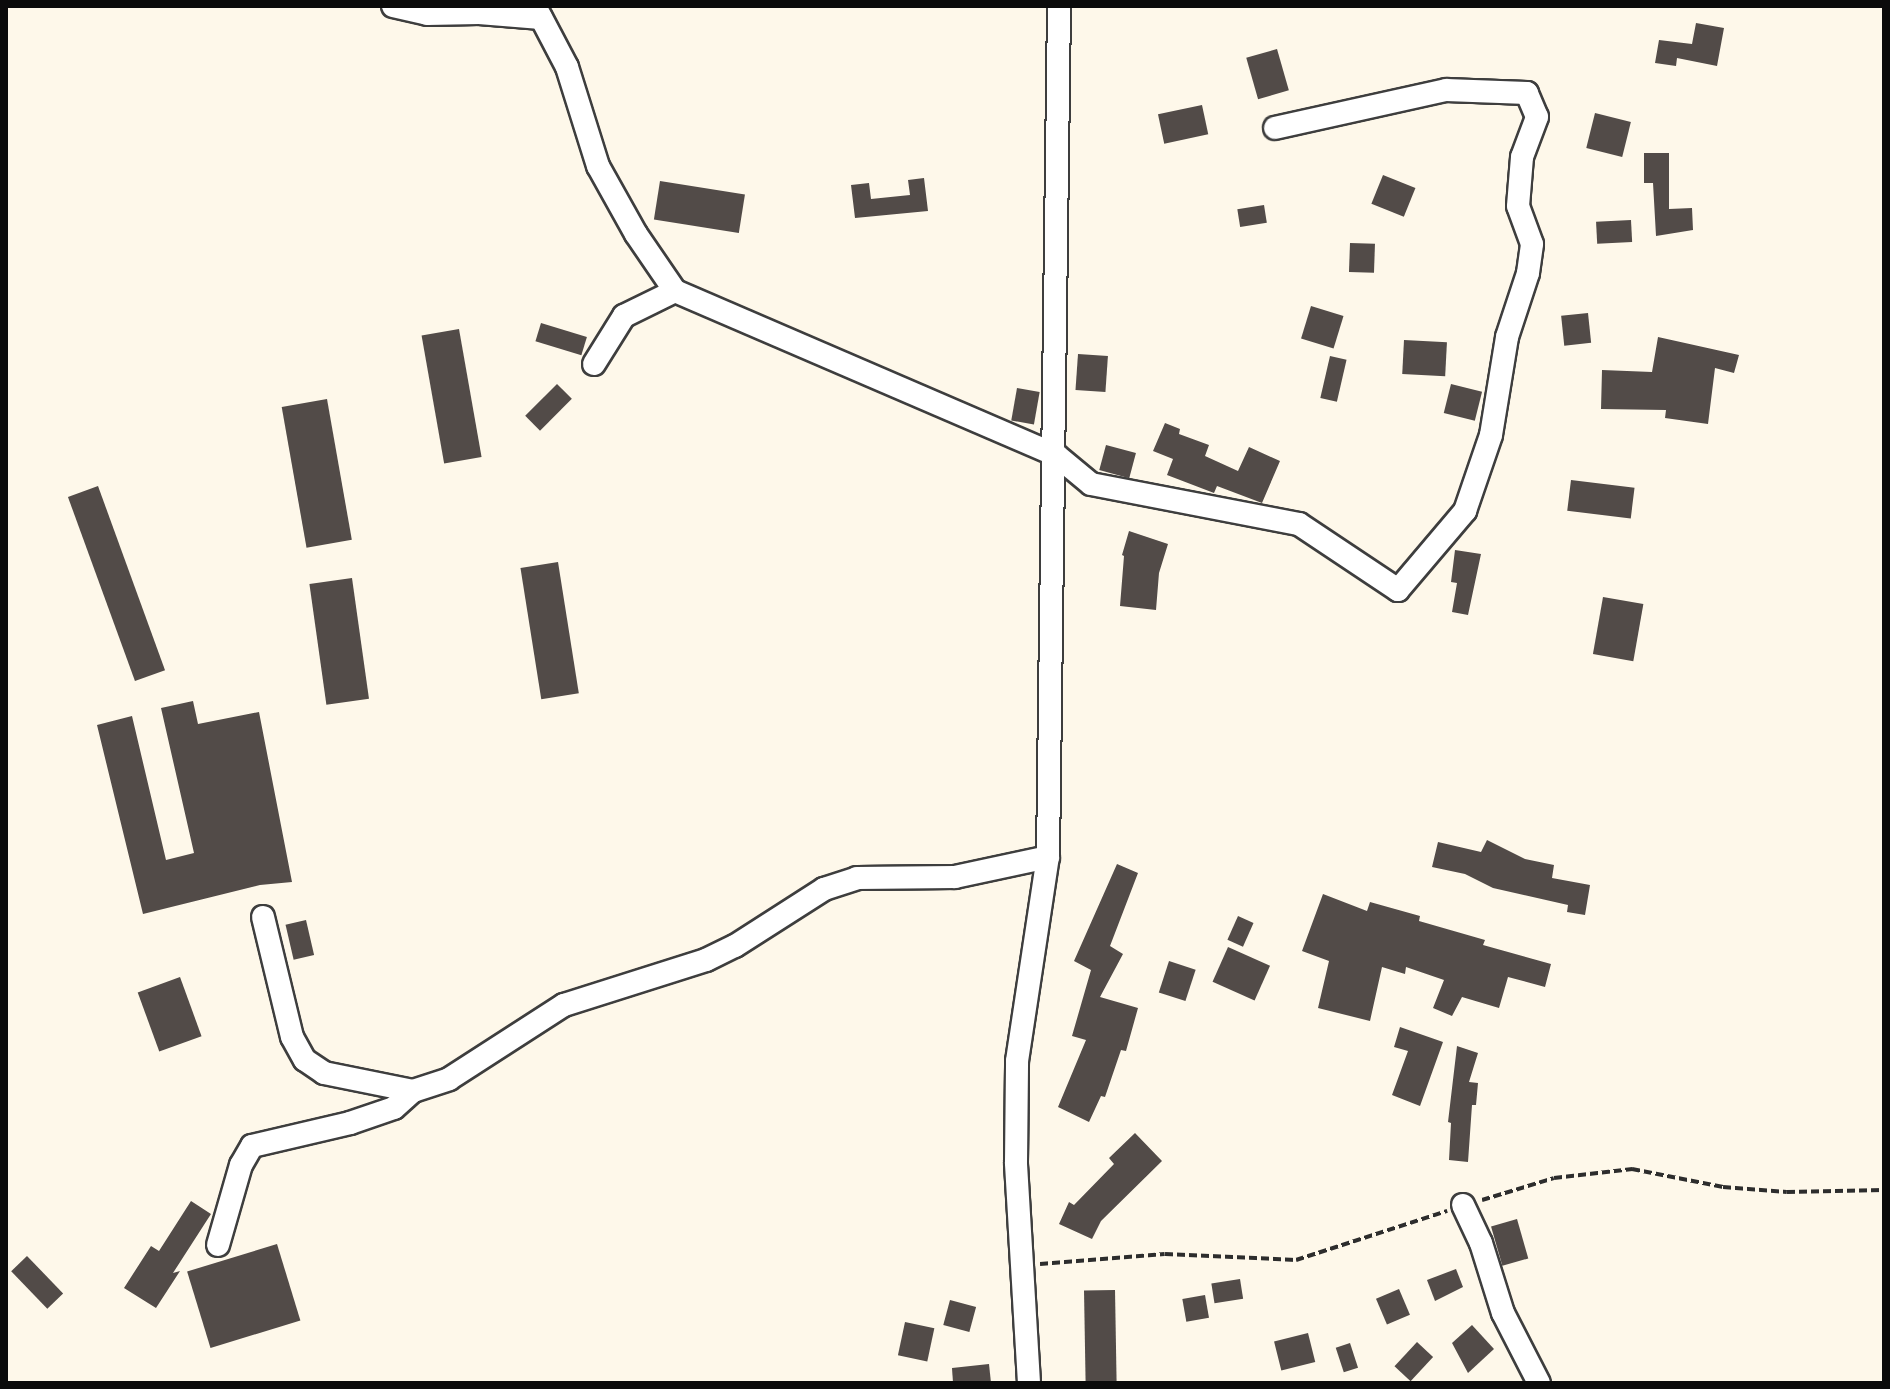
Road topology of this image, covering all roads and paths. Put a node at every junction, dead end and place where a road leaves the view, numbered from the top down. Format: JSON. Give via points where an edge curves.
{"nodes":[{"id":1,"x":393,"y":6,"type":"edge"},
{"id":2,"x":1059,"y":6,"type":"edge"},
{"id":3,"x":538,"y":12,"type":"edge"},
{"id":4,"x":1275,"y":128,"type":"dead end"},
{"id":5,"x":675,"y":291,"type":"junction"},
{"id":6,"x":594,"y":364,"type":"dead end"},
{"id":7,"x":1056,"y":455,"type":"junction"},
{"id":8,"x":1048,"y":857,"type":"junction"},
{"id":9,"x":263,"y":917,"type":"dead end"},
{"id":10,"x":413,"y":1091,"type":"junction"},
{"id":11,"x":1463,"y":1205,"type":"dead end"},
{"id":12,"x":218,"y":1245,"type":"dead end"},
{"id":13,"x":1029,"y":1383,"type":"edge"},
{"id":14,"x":1539,"y":1383,"type":"edge"}],
"edges":[{"from":1,"to":3,"type":"street","via":[[427,14]]},
{"from":2,"to":7,"type":"street"},
{"from":3,"to":5,"type":"street","via":[[567,67],[598,166]]},
{"from":4,"to":7,"type":"street","via":[[1446,90],[1527,93],[1537,117],[1522,157],[1518,206],[1532,244],[1528,273],[1507,337],[1491,435],[1465,511],[1398,590],[1299,524],[1091,484]]},
{"from":5,"to":6,"type":"street","via":[[624,316]]},
{"from":5,"to":7,"type":"street"},
{"from":7,"to":8,"type":"street"},
{"from":8,"to":10,"type":"street","via":[[955,877],[857,878],[824,889],[735,946],[564,1005],[449,1079]]},
{"from":8,"to":13,"type":"street","via":[[1017,1061],[1016,1162]]},
{"from":9,"to":10,"type":"street","via":[[292,1037],[305,1060],[324,1073]]},
{"from":10,"to":12,"type":"street","via":[[394,1108],[252,1146],[241,1165]]},
{"from":11,"to":14,"type":"street","via":[[1503,1313]]}]}
